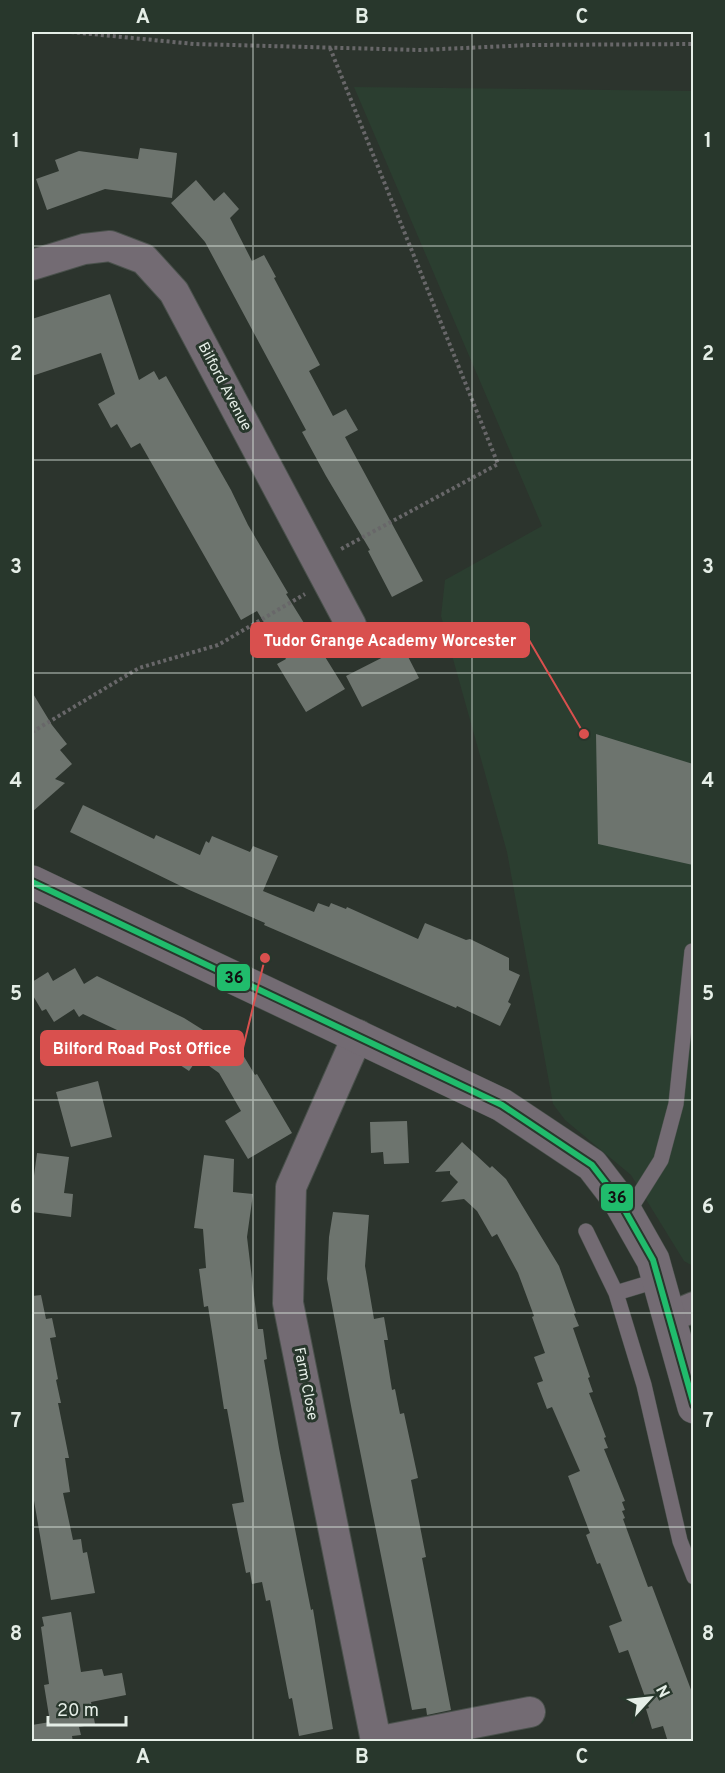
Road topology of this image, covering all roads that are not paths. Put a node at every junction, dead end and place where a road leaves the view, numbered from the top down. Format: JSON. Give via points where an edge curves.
{"nodes":[{"id":1,"x":32,"y":265,"type":"edge"},
{"id":2,"x":351,"y":626,"type":"dead end"},
{"id":3,"x":32,"y":882,"type":"edge"},
{"id":4,"x":692,"y":951,"type":"edge"},
{"id":5,"x":358,"y":1035,"type":"junction"},
{"id":6,"x":627,"y":1214,"type":"junction"},
{"id":7,"x":586,"y":1231,"type":"dead end"},
{"id":8,"x":659,"y":1280,"type":"junction"},
{"id":9,"x":615,"y":1293,"type":"junction"},
{"id":10,"x":681,"y":1312,"type":"edge"},
{"id":11,"x":693,"y":1407,"type":"edge"},
{"id":12,"x":693,"y":1577,"type":"edge"},
{"id":13,"x":530,"y":1712,"type":"dead end"},
{"id":14,"x":376,"y":1741,"type":"edge"}],
"edges":[{"from":1,"to":2,"type":"street","name":"Bilford Avenue","via":[[84,249],[110,246],[144,259],[174,292]]},
{"from":3,"to":5,"type":"street"},
{"from":4,"to":6,"type":"lane","via":[[676,1104],[661,1160]]},
{"from":5,"to":6,"type":"street","via":[[502,1105],[592,1165]]},
{"from":5,"to":14,"type":"street","name":"Farm Close","via":[[291,1187],[288,1303]]},
{"from":6,"to":8,"type":"street","via":[[653,1260]]},
{"from":7,"to":9,"type":"lane"},
{"from":8,"to":9,"type":"lane"},
{"from":8,"to":10,"type":"street"},
{"from":9,"to":12,"type":"lane","via":[[644,1385],[680,1541]]},
{"from":10,"to":11,"type":"street"},
{"from":13,"to":14,"type":"street","name":"Farm Close"}]}
